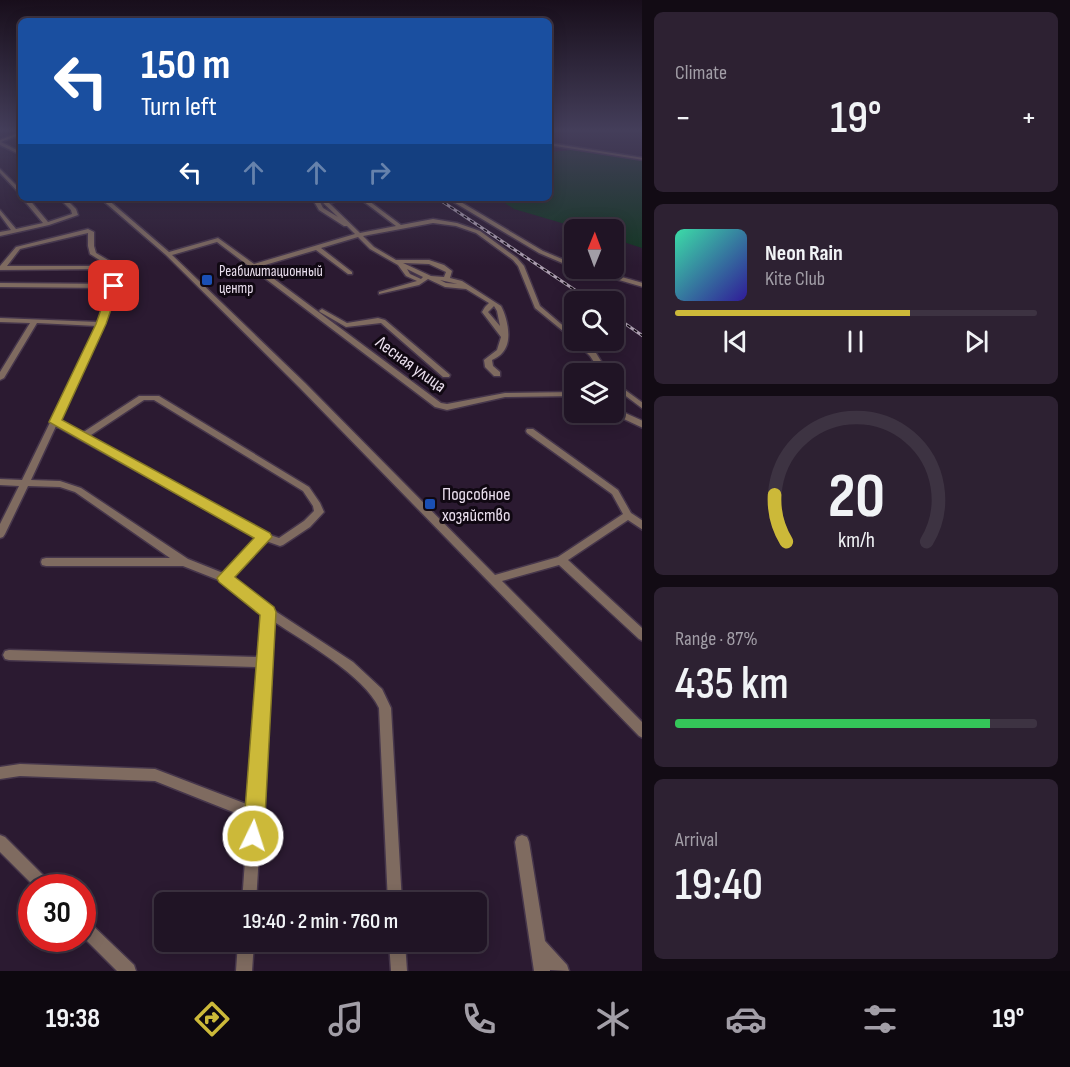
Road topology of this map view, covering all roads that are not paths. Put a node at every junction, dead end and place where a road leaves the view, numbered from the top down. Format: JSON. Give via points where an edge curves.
{"nodes":[{"id":1,"x":5,"y":175,"type":"edge"},
{"id":2,"x":18,"y":190,"type":"edge"},
{"id":3,"x":28,"y":201,"type":"edge"},
{"id":4,"x":65,"y":201,"type":"edge"},
{"id":5,"x":107,"y":201,"type":"edge"},
{"id":6,"x":317,"y":201,"type":"edge"},
{"id":7,"x":325,"y":201,"type":"edge"},
{"id":8,"x":366,"y":201,"type":"edge"},
{"id":9,"x":455,"y":201,"type":"edge"},
{"id":10,"x":0,"y":213,"type":"edge"},
{"id":11,"x":47,"y":224,"type":"junction"},
{"id":12,"x":400,"y":228,"type":"junction"},
{"id":13,"x":353,"y":229,"type":"junction"},
{"id":14,"x":15,"y":231,"type":"junction"},
{"id":15,"x":0,"y":234,"type":"edge"},
{"id":16,"x":359,"y":235,"type":"junction"},
{"id":17,"x":317,"y":248,"type":"junction"},
{"id":18,"x":168,"y":254,"type":"junction"},
{"id":19,"x":383,"y":255,"type":"junction"},
{"id":20,"x":392,"y":260,"type":"junction"},
{"id":21,"x":564,"y":262,"type":"edge"},
{"id":22,"x":400,"y":265,"type":"junction"},
{"id":23,"x":255,"y":266,"type":"junction"},
{"id":24,"x":2,"y":268,"type":"edge"},
{"id":25,"x":350,"y":273,"type":"dead end"},
{"id":26,"x":425,"y":278,"type":"junction"},
{"id":27,"x":447,"y":279,"type":"junction"},
{"id":28,"x":620,"y":279,"type":"edge"},
{"id":29,"x":0,"y":285,"type":"edge"},
{"id":30,"x":642,"y":285,"type":"edge"},
{"id":31,"x":469,"y":288,"type":"junction"},
{"id":32,"x":381,"y":293,"type":"dead end"},
{"id":33,"x":494,"y":303,"type":"junction"},
{"id":34,"x":308,"y":306,"type":"junction"},
{"id":35,"x":0,"y":321,"type":"edge"},
{"id":36,"x":35,"y":321,"type":"junction"},
{"id":37,"x":101,"y":324,"type":"junction"},
{"id":38,"x":564,"y":329,"type":"edge"},
{"id":39,"x":503,"y":334,"type":"junction"},
{"id":40,"x":589,"y":351,"type":"edge"},
{"id":41,"x":598,"y":363,"type":"edge"},
{"id":42,"x":497,"y":374,"type":"dead end"},
{"id":43,"x":446,"y":375,"type":"dead end"},
{"id":44,"x":0,"y":378,"type":"edge"},
{"id":45,"x":624,"y":392,"type":"edge"},
{"id":46,"x":564,"y":394,"type":"edge"},
{"id":47,"x":642,"y":407,"type":"edge"},
{"id":48,"x":624,"y":416,"type":"edge"},
{"id":49,"x":55,"y":422,"type":"junction"},
{"id":50,"x":642,"y":425,"type":"edge"},
{"id":51,"x":530,"y":431,"type":"dead end"},
{"id":52,"x":82,"y":437,"type":"junction"},
{"id":53,"x":0,"y":482,"type":"edge"},
{"id":54,"x":25,"y":482,"type":"junction"},
{"id":55,"x":628,"y":515,"type":"junction"},
{"id":56,"x":642,"y":527,"type":"edge"},
{"id":57,"x":0,"y":534,"type":"edge"},
{"id":58,"x":264,"y":537,"type":"junction"},
{"id":59,"x":561,"y":560,"type":"junction"},
{"id":60,"x":46,"y":562,"type":"dead end"},
{"id":61,"x":184,"y":562,"type":"junction"},
{"id":62,"x":225,"y":578,"type":"junction"},
{"id":63,"x":492,"y":580,"type":"junction"},
{"id":64,"x":268,"y":612,"type":"junction"},
{"id":65,"x":642,"y":636,"type":"edge"},
{"id":66,"x":9,"y":655,"type":"dead end"},
{"id":67,"x":264,"y":662,"type":"junction"},
{"id":68,"x":642,"y":732,"type":"edge"},
{"id":69,"x":0,"y":773,"type":"edge"},
{"id":70,"x":255,"y":814,"type":"junction"},
{"id":71,"x":0,"y":842,"type":"edge"},
{"id":72,"x":522,"y":842,"type":"dead end"},
{"id":73,"x":32,"y":874,"type":"edge"},
{"id":74,"x":250,"y":892,"type":"edge"},
{"id":75,"x":394,"y":892,"type":"edge"},
{"id":76,"x":96,"y":939,"type":"edge"},
{"id":77,"x":538,"y":945,"type":"junction"},
{"id":78,"x":245,"y":952,"type":"edge"},
{"id":79,"x":398,"y":952,"type":"edge"},
{"id":80,"x":128,"y":971,"type":"edge"},
{"id":81,"x":244,"y":971,"type":"edge"},
{"id":82,"x":399,"y":971,"type":"edge"},
{"id":83,"x":542,"y":971,"type":"edge"},
{"id":84,"x":561,"y":971,"type":"edge"}],
"edges":[{"from":1,"to":2,"type":"street"},
{"from":3,"to":11,"type":"street"},
{"from":4,"to":11,"type":"street","via":[[75,215]]},
{"from":5,"to":18,"type":"street"},
{"from":6,"to":13,"type":"street","via":[[321,209]]},
{"from":7,"to":13,"type":"street"},
{"from":8,"to":12,"type":"street"},
{"from":9,"to":21,"type":"street"},
{"from":10,"to":14,"type":"street"},
{"from":11,"to":14,"type":"street"},
{"from":12,"to":16,"type":"street"},
{"from":12,"to":38,"type":"street","via":[[433,221],[478,232],[515,259],[537,307]]},
{"from":13,"to":16,"type":"street"},
{"from":14,"to":15,"type":"street"},
{"from":16,"to":17,"type":"street"},
{"from":16,"to":19,"type":"street"},
{"from":17,"to":23,"type":"street"},
{"from":17,"to":25,"type":"street"},
{"from":18,"to":23,"type":"street","name":"Лесная улица","via":[[218,240]]},
{"from":18,"to":63,"type":"street"},
{"from":19,"to":20,"type":"street"},
{"from":19,"to":22,"type":"street","via":[[389,264]]},
{"from":20,"to":22,"type":"street"},
{"from":20,"to":27,"type":"street","via":[[430,260],[449,271]]},
{"from":22,"to":26,"type":"street","via":[[408,275]]},
{"from":23,"to":34,"type":"street","name":"Лесная улица"},
{"from":24,"to":24,"type":"street","via":[[106,268],[110,262],[93,254],[88,231],[18,248]]},
{"from":26,"to":27,"type":"street"},
{"from":26,"to":31,"type":"street"},
{"from":26,"to":32,"type":"street"},
{"from":27,"to":31,"type":"street"},
{"from":28,"to":30,"type":"street"},
{"from":29,"to":37,"type":"street","via":[[114,286]]},
{"from":31,"to":33,"type":"street"},
{"from":33,"to":39,"type":"street","via":[[501,311]]},
{"from":33,"to":39,"type":"street","via":[[485,312]]},
{"from":34,"to":43,"type":"street","via":[[346,325],[382,321]]},
{"from":34,"to":46,"type":"street","name":"Лесная улица","via":[[438,405],[447,407],[505,395]]},
{"from":35,"to":36,"type":"street"},
{"from":36,"to":37,"type":"street"},
{"from":36,"to":44,"type":"street"},
{"from":37,"to":49,"type":"street"},
{"from":39,"to":42,"type":"street","via":[[501,351],[488,360]]},
{"from":40,"to":41,"type":"street"},
{"from":45,"to":47,"type":"street"},
{"from":48,"to":50,"type":"street"},
{"from":49,"to":52,"type":"street"},
{"from":49,"to":54,"type":"street"},
{"from":51,"to":55,"type":"street","via":[[615,492]]},
{"from":52,"to":58,"type":"street"},
{"from":52,"to":58,"type":"street","via":[[142,398],[156,398],[306,489],[319,512],[280,542]]},
{"from":53,"to":54,"type":"street"},
{"from":54,"to":57,"type":"street"},
{"from":54,"to":61,"type":"street","via":[[60,484],[78,490]]},
{"from":55,"to":56,"type":"street"},
{"from":55,"to":59,"type":"street"},
{"from":58,"to":62,"type":"street"},
{"from":59,"to":63,"type":"street"},
{"from":59,"to":65,"type":"street"},
{"from":60,"to":61,"type":"street"},
{"from":61,"to":62,"type":"street"},
{"from":62,"to":64,"type":"street"},
{"from":63,"to":68,"type":"street"},
{"from":64,"to":67,"type":"street"},
{"from":64,"to":75,"type":"street","via":[[349,666],[378,693],[385,708]]},
{"from":66,"to":67,"type":"street"},
{"from":67,"to":70,"type":"street"},
{"from":69,"to":70,"type":"street","via":[[20,770],[155,775]]},
{"from":70,"to":74,"type":"street"},
{"from":71,"to":73,"type":"street"},
{"from":72,"to":77,"type":"street"},
{"from":76,"to":80,"type":"street"},
{"from":77,"to":83,"type":"street"},
{"from":77,"to":84,"type":"street"},
{"from":78,"to":81,"type":"street"},
{"from":79,"to":82,"type":"street"}]}
